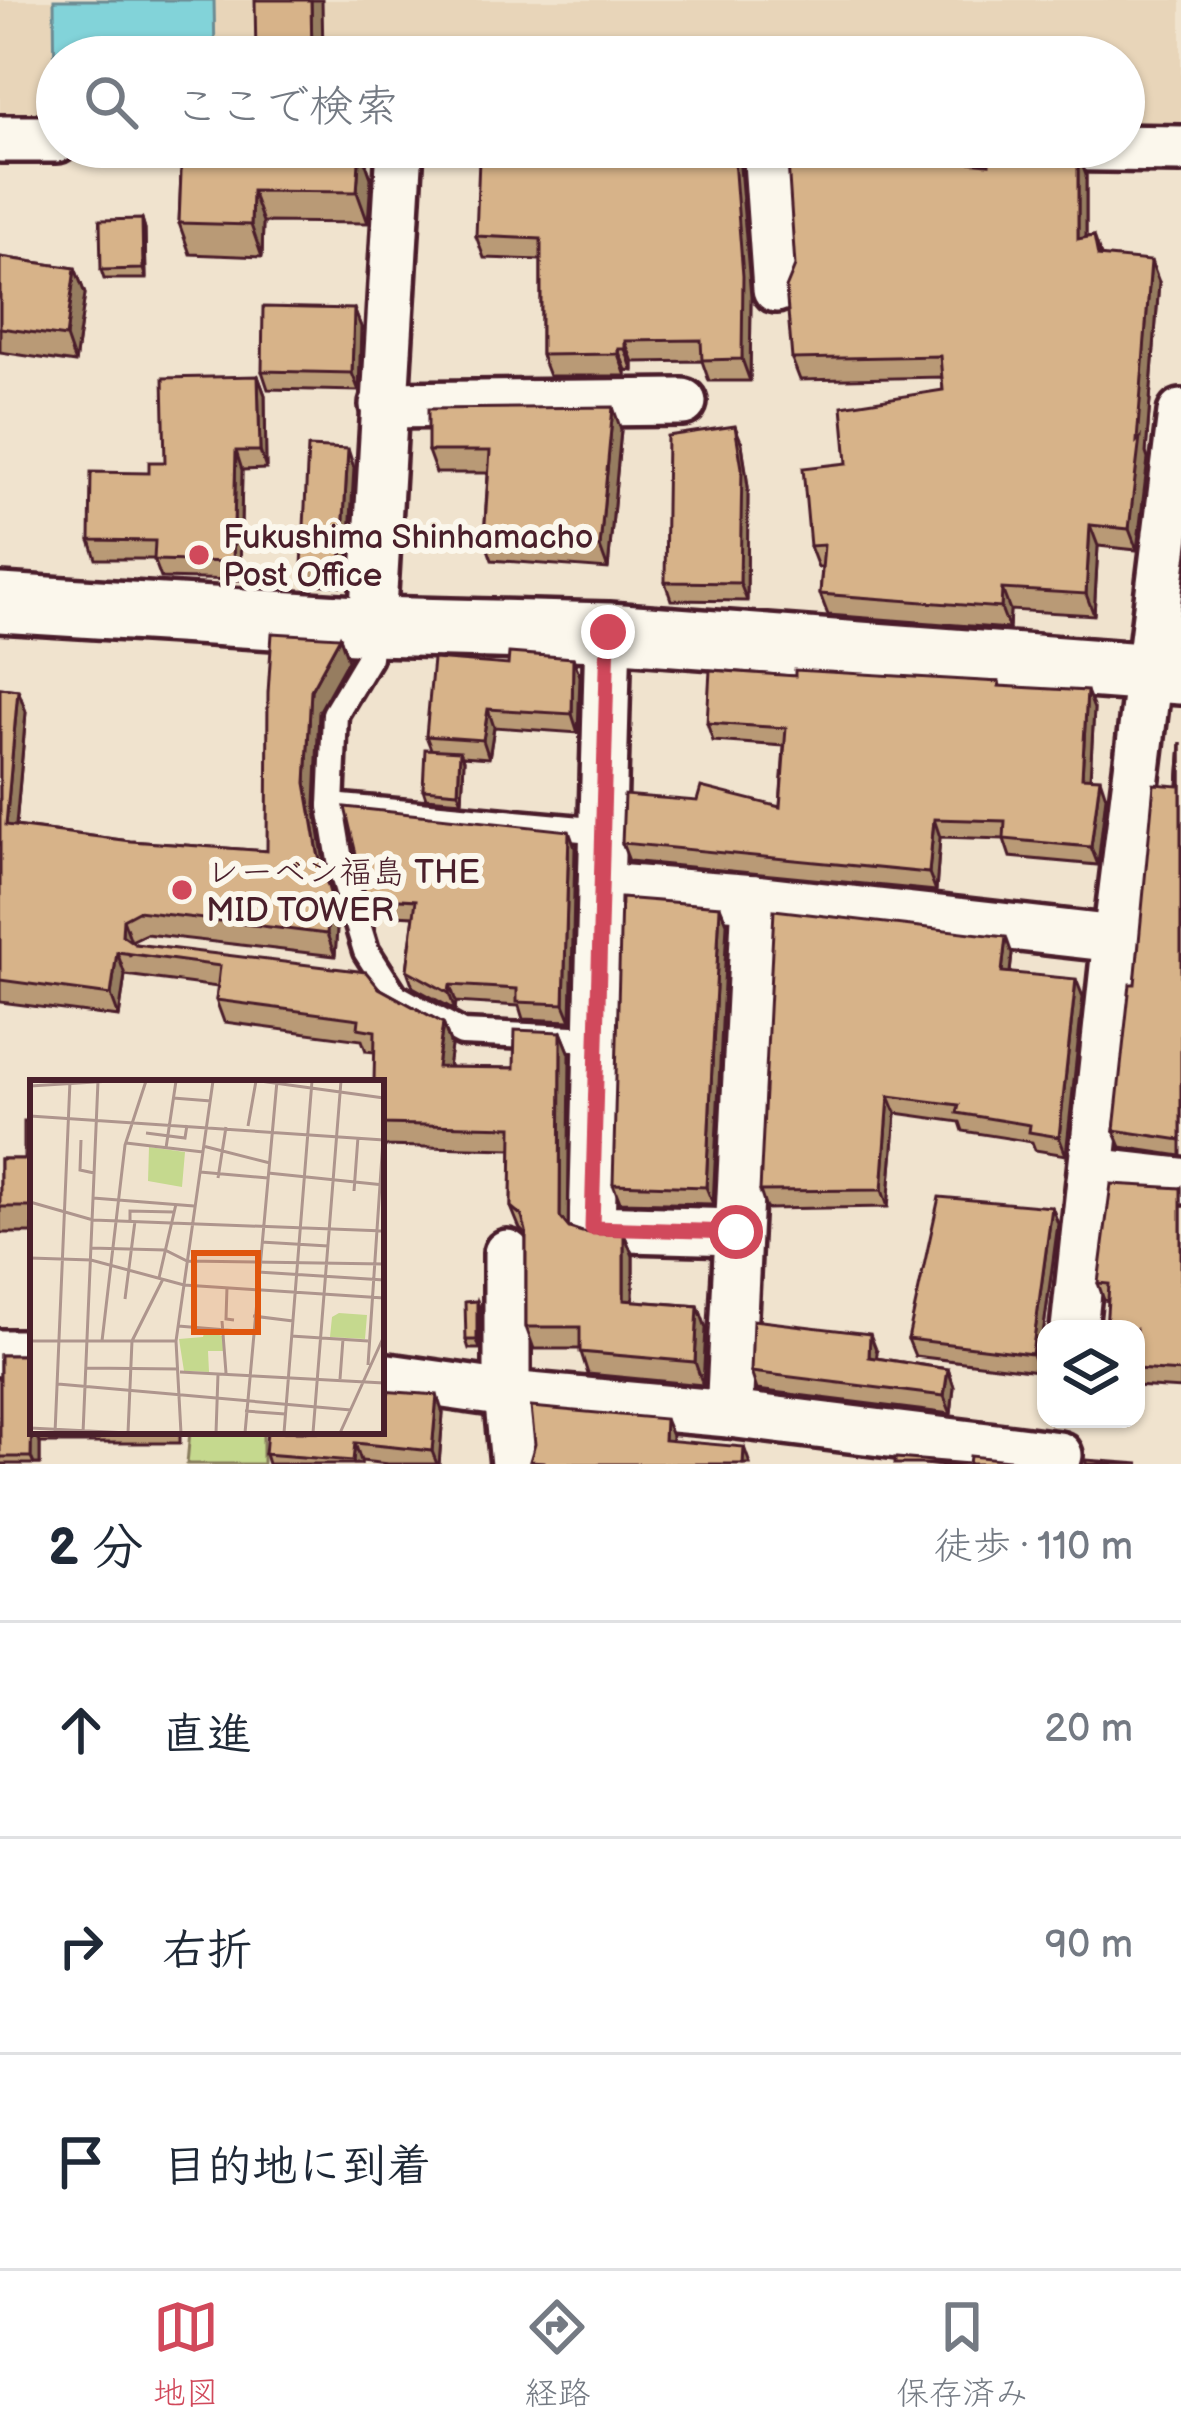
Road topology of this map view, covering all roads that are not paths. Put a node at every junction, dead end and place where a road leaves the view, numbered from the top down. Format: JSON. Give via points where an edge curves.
{"nodes":[{"id":1,"x":0,"y":139,"type":"edge"},
{"id":2,"x":36,"y":139,"type":"edge"},
{"id":3,"x":1145,"y":149,"type":"edge"},
{"id":4,"x":1181,"y":149,"type":"edge"},
{"id":5,"x":399,"y":168,"type":"edge"},
{"id":6,"x":767,"y":168,"type":"edge"},
{"id":7,"x":776,"y":289,"type":"dead end"},
{"id":8,"x":683,"y":402,"type":"dead end"},
{"id":9,"x":383,"y":405,"type":"junction"},
{"id":10,"x":1181,"y":413,"type":"edge"},
{"id":11,"x":0,"y":603,"type":"edge"},
{"id":12,"x":372,"y":626,"type":"junction"},
{"id":13,"x":608,"y":632,"type":"junction"},
{"id":14,"x":1166,"y":674,"type":"edge"},
{"id":15,"x":331,"y":806,"type":"junction"},
{"id":16,"x":603,"y":831,"type":"junction"},
{"id":17,"x":601,"y":886,"type":"junction"},
{"id":18,"x":755,"y":898,"type":"junction"},
{"id":19,"x":1116,"y":939,"type":"junction"},
{"id":20,"x":595,"y":1039,"type":"junction"},
{"id":21,"x":1091,"y":1171,"type":"junction"},
{"id":22,"x":1181,"y":1181,"type":"edge"},
{"id":23,"x":736,"y":1232,"type":"junction"},
{"id":24,"x":507,"y":1253,"type":"dead end"},
{"id":25,"x":1074,"y":1320,"type":"edge"},
{"id":26,"x":384,"y":1376,"type":"edge"},
{"id":27,"x":507,"y":1394,"type":"junction"},
{"id":28,"x":729,"y":1414,"type":"junction"},
{"id":29,"x":1060,"y":1446,"type":"edge"},
{"id":30,"x":514,"y":1464,"type":"edge"}],
"edges":[{"from":1,"to":2,"type":"street"},
{"from":3,"to":4,"type":"street"},
{"from":5,"to":9,"type":"street"},
{"from":6,"to":7,"type":"street"},
{"from":8,"to":9,"type":"street"},
{"from":9,"to":12,"type":"street"},
{"from":10,"to":14,"type":"street"},
{"from":11,"to":12,"type":"street"},
{"from":12,"to":13,"type":"street"},
{"from":12,"to":15,"type":"lane","via":[[369,657],[335,713]]},
{"from":13,"to":14,"type":"street"},
{"from":13,"to":16,"type":"street"},
{"from":14,"to":19,"type":"street"},
{"from":15,"to":16,"type":"lane"},
{"from":15,"to":20,"type":"lane","via":[[373,978],[462,1033]]},
{"from":16,"to":17,"type":"street"},
{"from":17,"to":18,"type":"street"},
{"from":17,"to":20,"type":"street"},
{"from":18,"to":19,"type":"street"},
{"from":18,"to":23,"type":"street"},
{"from":19,"to":21,"type":"street"},
{"from":20,"to":23,"type":"street","via":[[592,1228]]},
{"from":21,"to":22,"type":"street"},
{"from":21,"to":25,"type":"street"},
{"from":23,"to":28,"type":"street"},
{"from":24,"to":27,"type":"street"},
{"from":26,"to":27,"type":"street"},
{"from":27,"to":28,"type":"street"},
{"from":27,"to":30,"type":"street"},
{"from":28,"to":29,"type":"street"}]}
